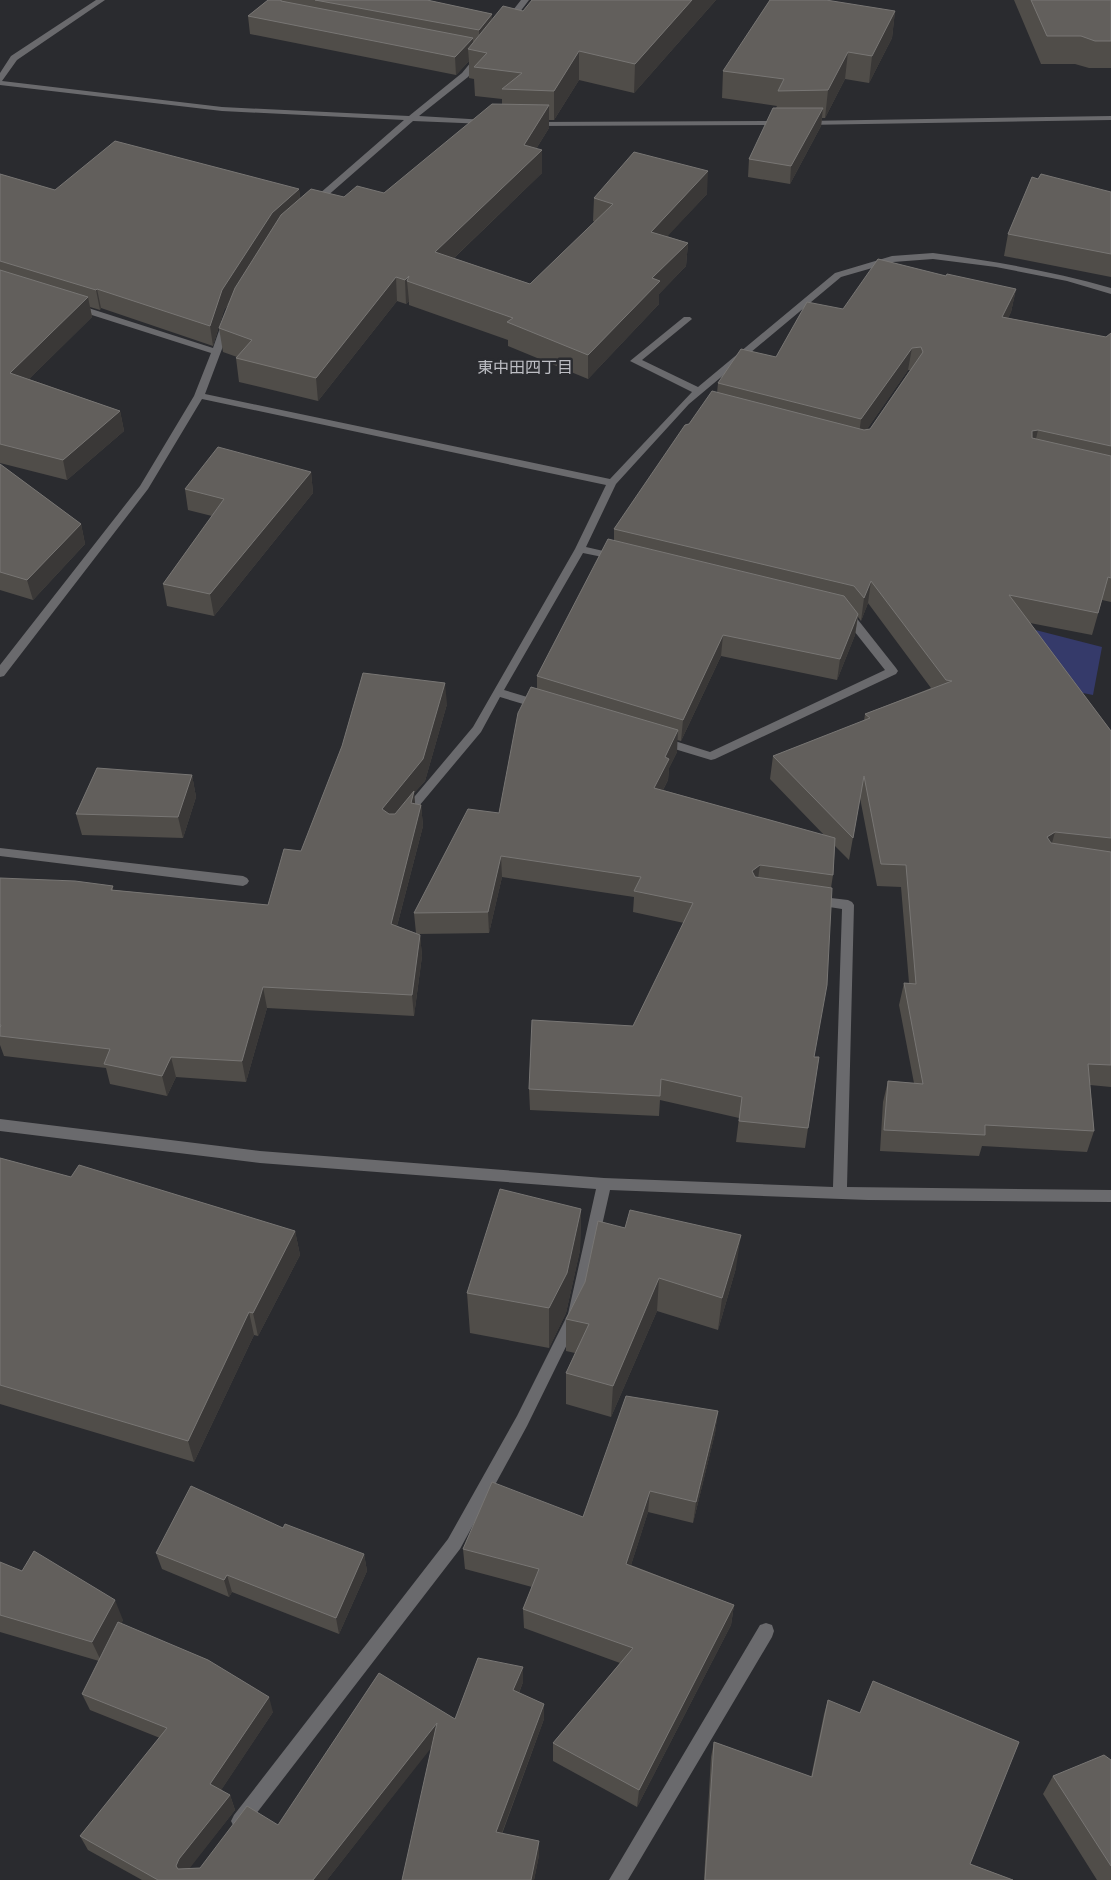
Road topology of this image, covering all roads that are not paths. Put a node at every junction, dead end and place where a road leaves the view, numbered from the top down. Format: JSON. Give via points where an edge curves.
{"nodes":[{"id":1,"x":101,"y":0,"type":"edge"},
{"id":2,"x":525,"y":0,"type":"edge"},
{"id":3,"x":501,"y":31,"type":"edge"},
{"id":4,"x":472,"y":52,"type":"edge"},
{"id":5,"x":0,"y":79,"type":"edge"},
{"id":6,"x":0,"y":83,"type":"edge"},
{"id":7,"x":1111,"y":118,"type":"edge"},
{"id":8,"x":411,"y":119,"type":"junction"},
{"id":9,"x":494,"y":122,"type":"edge"},
{"id":10,"x":523,"y":123,"type":"edge"},
{"id":11,"x":307,"y":210,"type":"edge"},
{"id":12,"x":1111,"y":291,"type":"edge"},
{"id":13,"x":66,"y":304,"type":"edge"},
{"id":14,"x":228,"y":319,"type":"edge"},
{"id":15,"x":687,"y":319,"type":"dead end"},
{"id":16,"x":217,"y":352,"type":"junction"},
{"id":17,"x":698,"y":391,"type":"junction"},
{"id":18,"x":199,"y":396,"type":"junction"},
{"id":19,"x":612,"y":483,"type":"junction"},
{"id":20,"x":580,"y":549,"type":"junction"},
{"id":21,"x":627,"y":560,"type":"edge"},
{"id":22,"x":837,"y":611,"type":"edge"},
{"id":23,"x":0,"y":673,"type":"edge"},
{"id":24,"x":498,"y":692,"type":"junction"},
{"id":25,"x":553,"y":709,"type":"edge"},
{"id":26,"x":655,"y":739,"type":"edge"},
{"id":27,"x":398,"y":823,"type":"edge"},
{"id":28,"x":0,"y":852,"type":"edge"},
{"id":29,"x":243,"y":881,"type":"dead end"},
{"id":30,"x":803,"y":899,"type":"edge"},
{"id":31,"x":0,"y":1125,"type":"edge"},
{"id":32,"x":604,"y":1184,"type":"junction"},
{"id":33,"x":840,"y":1193,"type":"junction"},
{"id":34,"x":1111,"y":1196,"type":"edge"},
{"id":35,"x":766,"y":1631,"type":"dead end"},
{"id":36,"x":230,"y":1833,"type":"edge"},
{"id":37,"x":618,"y":1880,"type":"edge"}],
"edges":[{"from":1,"to":5,"type":"street","via":[[14,58]]},
{"from":2,"to":3,"type":"street"},
{"from":4,"to":8,"type":"street","via":[[482,54],[465,75]]},
{"from":6,"to":8,"type":"street","via":[[222,109]]},
{"from":7,"to":10,"type":"street","via":[[855,123]]},
{"from":8,"to":9,"type":"street"},
{"from":8,"to":11,"type":"street"},
{"from":12,"to":17,"type":"street","via":[[996,264],[934,256],[892,259],[838,276]]},
{"from":13,"to":16,"type":"street"},
{"from":14,"to":16,"type":"street"},
{"from":15,"to":17,"type":"street","via":[[635,361]]},
{"from":16,"to":18,"type":"street"},
{"from":17,"to":19,"type":"street"},
{"from":18,"to":19,"type":"street"},
{"from":18,"to":23,"type":"street","via":[[144,487]]},
{"from":19,"to":20,"type":"street"},
{"from":20,"to":21,"type":"street"},
{"from":20,"to":24,"type":"street"},
{"from":22,"to":26,"type":"street","via":[[846,613],[892,671],[711,756]]},
{"from":24,"to":25,"type":"street"},
{"from":24,"to":27,"type":"street","via":[[478,729]]},
{"from":28,"to":29,"type":"street"},
{"from":30,"to":33,"type":"street","via":[[848,905]]},
{"from":31,"to":32,"type":"street","via":[[260,1157]]},
{"from":32,"to":33,"type":"street"},
{"from":32,"to":36,"type":"street","via":[[575,1314],[454,1544]]},
{"from":33,"to":34,"type":"street"},
{"from":35,"to":37,"type":"street"}]}
